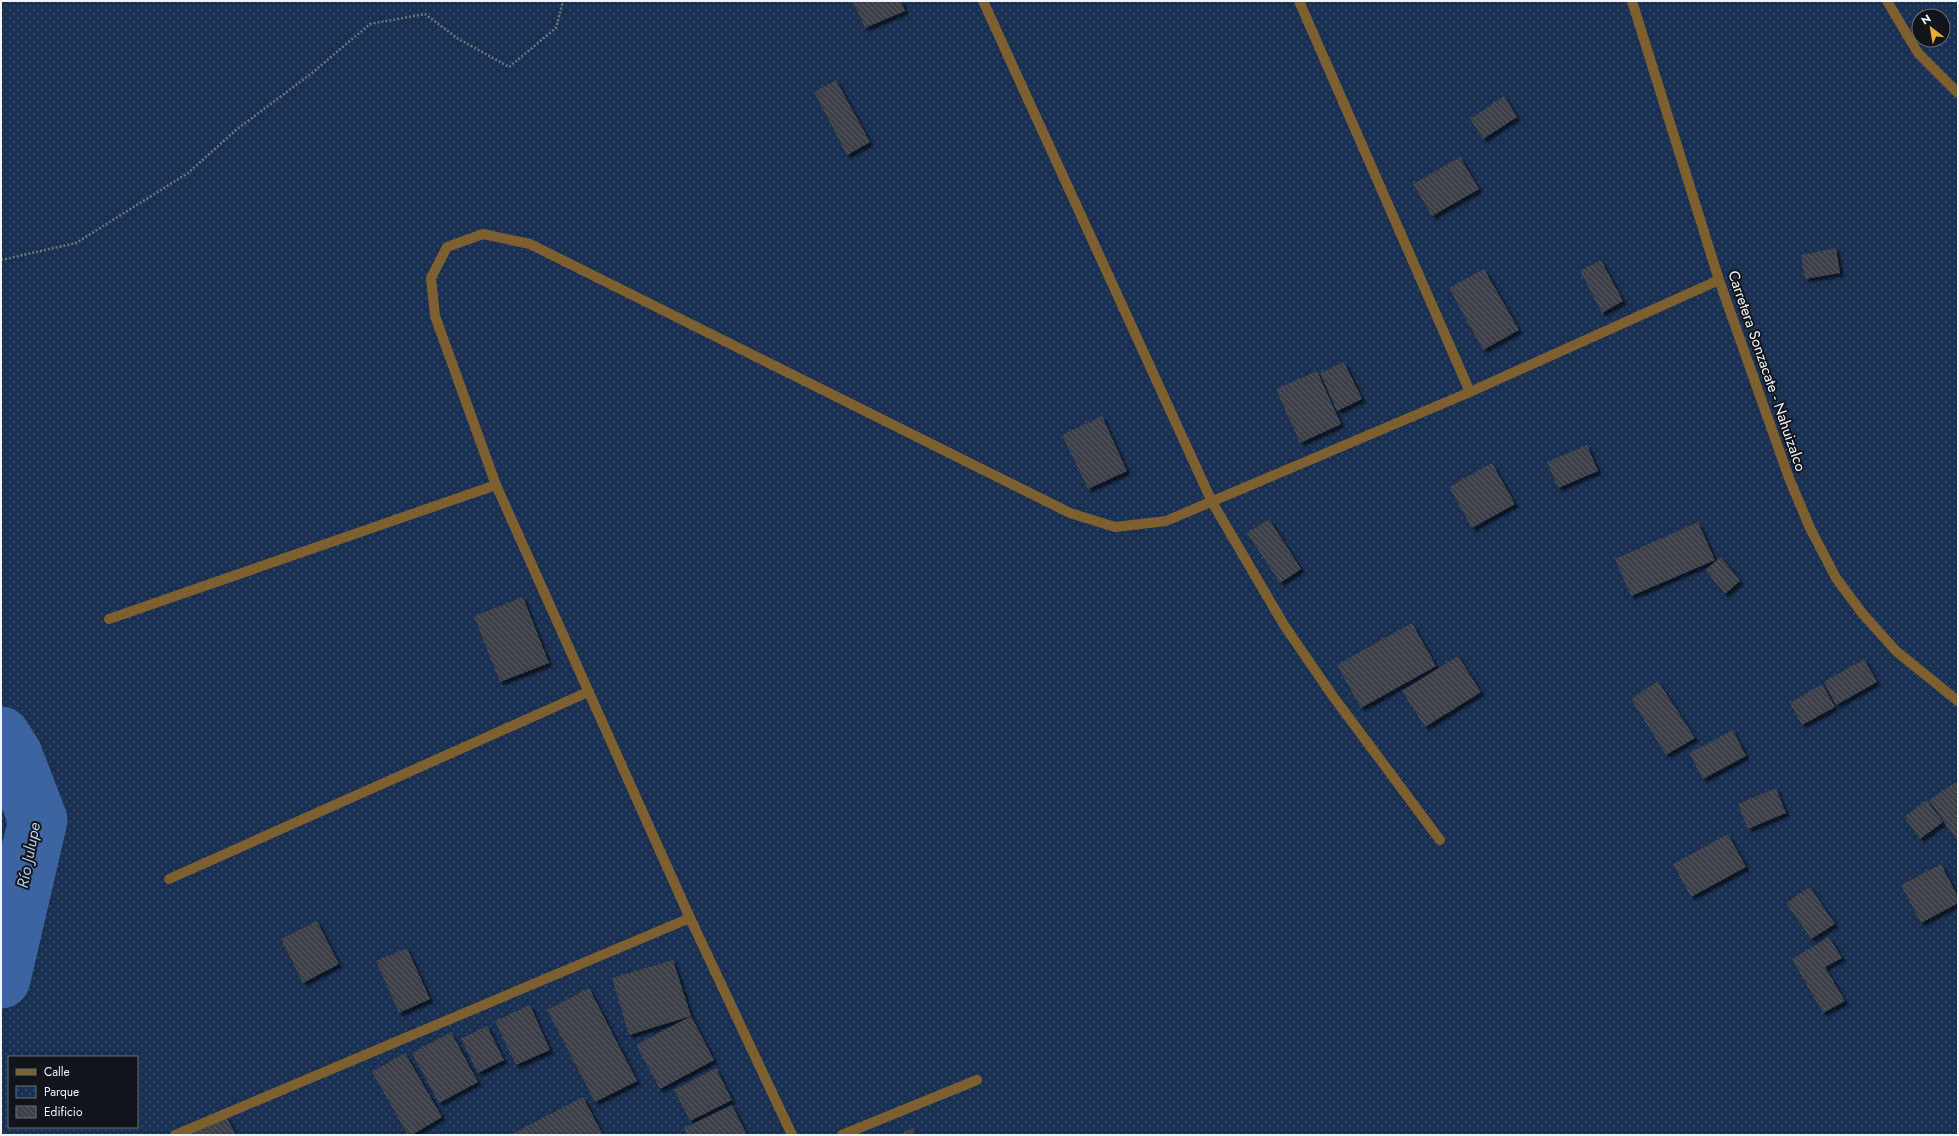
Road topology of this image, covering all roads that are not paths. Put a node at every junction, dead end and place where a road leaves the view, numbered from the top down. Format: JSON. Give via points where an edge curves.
{"nodes":[{"id":1,"x":983,"y":1,"type":"edge"},
{"id":2,"x":1299,"y":1,"type":"edge"},
{"id":3,"x":1632,"y":1,"type":"edge"},
{"id":4,"x":1887,"y":1,"type":"edge"},
{"id":5,"x":1958,"y":93,"type":"edge"},
{"id":6,"x":1719,"y":280,"type":"junction"},
{"id":7,"x":1470,"y":392,"type":"junction"},
{"id":8,"x":496,"y":485,"type":"junction"},
{"id":9,"x":1212,"y":502,"type":"junction"},
{"id":10,"x":109,"y":619,"type":"dead end"},
{"id":11,"x":588,"y":692,"type":"junction"},
{"id":12,"x":1958,"y":701,"type":"edge"},
{"id":13,"x":1440,"y":840,"type":"dead end"},
{"id":14,"x":169,"y":879,"type":"dead end"},
{"id":15,"x":690,"y":918,"type":"junction"},
{"id":16,"x":977,"y":1080,"type":"dead end"},
{"id":17,"x":175,"y":1135,"type":"edge"},
{"id":18,"x":792,"y":1135,"type":"edge"},
{"id":19,"x":842,"y":1135,"type":"edge"}],
"edges":[{"from":1,"to":9,"type":"street"},
{"from":2,"to":7,"type":"street"},
{"from":3,"to":6,"type":"street","name":"Carretera Sonzacate - Nahuizalco"},
{"from":4,"to":5,"type":"street","via":[[1918,53]]},
{"from":6,"to":7,"type":"street"},
{"from":6,"to":12,"type":"street","name":"Carretera Sonzacate - Nahuizalco","via":[[1789,478],[1810,528],[1836,578],[1862,613],[1896,651]]},
{"from":7,"to":9,"type":"street"},
{"from":8,"to":9,"type":"street","via":[[434,316],[430,278],[447,248],[483,234],[530,244],[1070,513],[1116,527],[1166,521]]},
{"from":8,"to":10,"type":"street"},
{"from":8,"to":11,"type":"street"},
{"from":9,"to":13,"type":"street","via":[[1289,631],[1332,695]]},
{"from":11,"to":14,"type":"street"},
{"from":11,"to":15,"type":"street"},
{"from":15,"to":17,"type":"street"},
{"from":15,"to":18,"type":"street"},
{"from":16,"to":19,"type":"street"}]}
